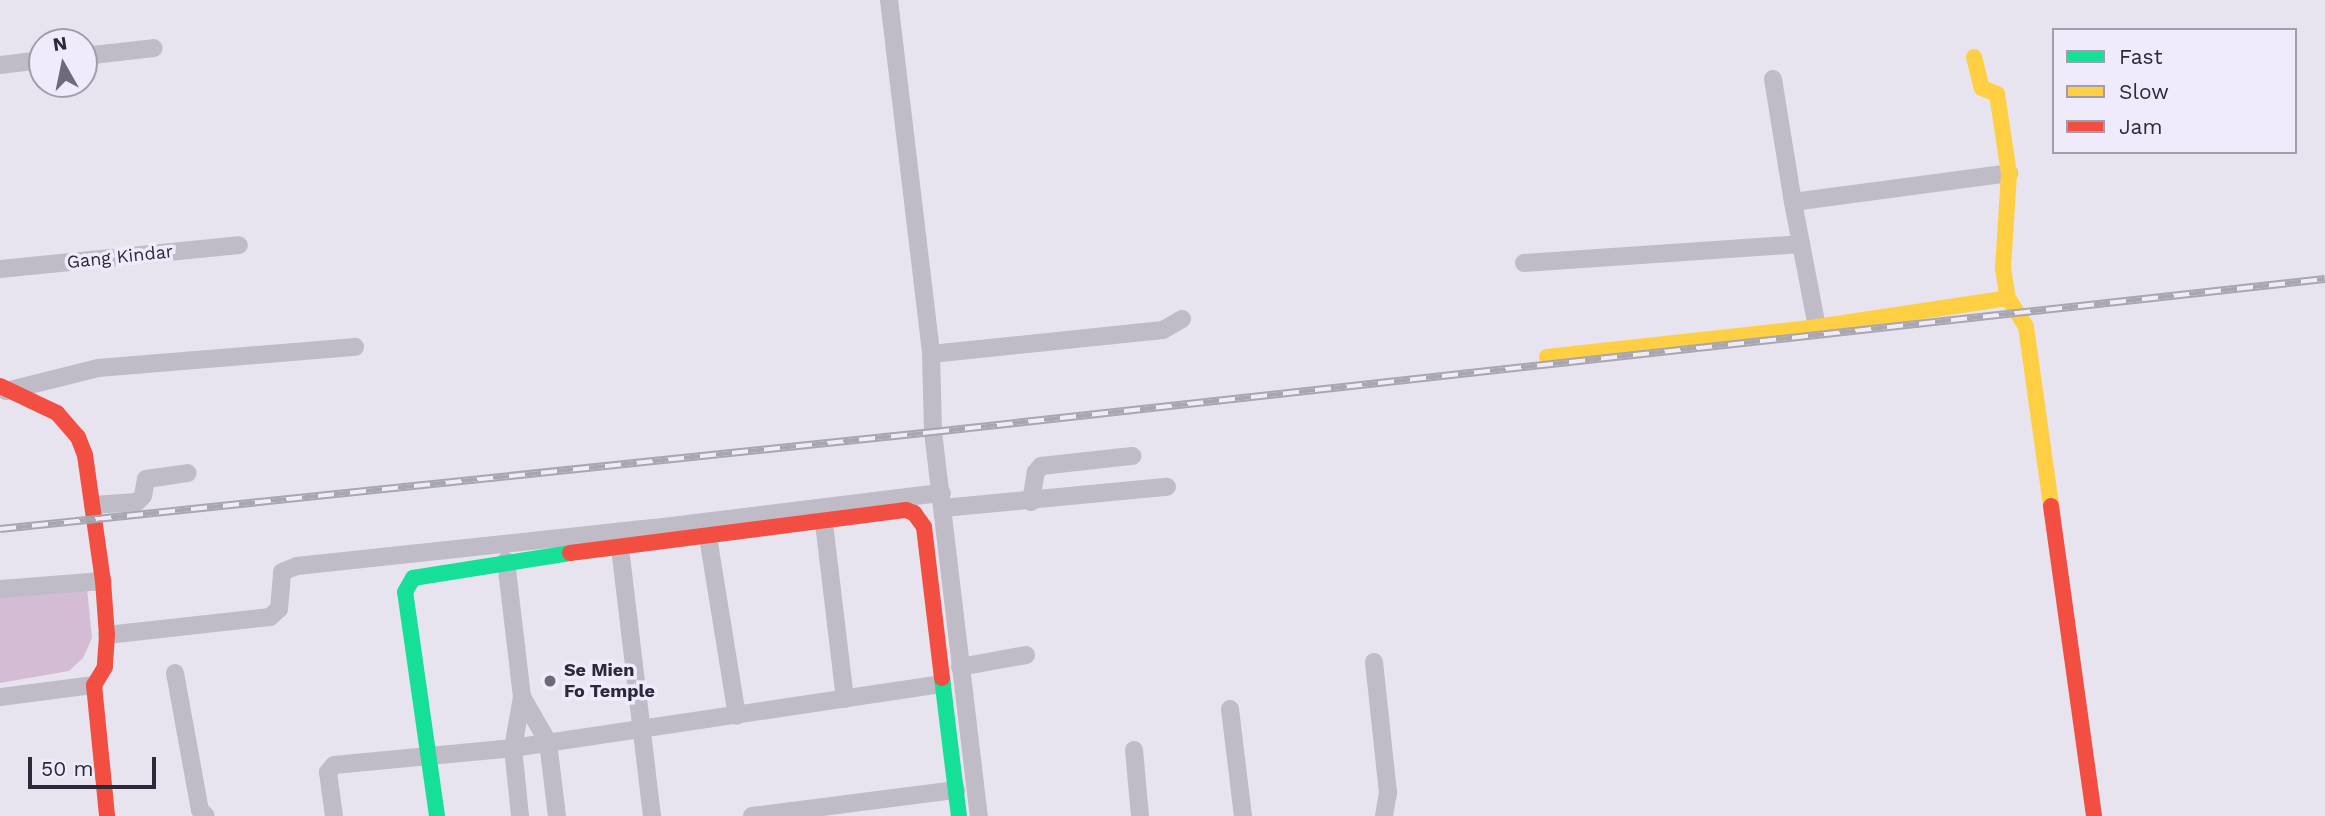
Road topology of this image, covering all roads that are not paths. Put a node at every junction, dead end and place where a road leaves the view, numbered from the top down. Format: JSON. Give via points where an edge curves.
{"nodes":[{"id":1,"x":889,"y":0,"type":"edge"},
{"id":2,"x":154,"y":48,"type":"dead end"},
{"id":3,"x":98,"y":54,"type":"edge"},
{"id":4,"x":1974,"y":57,"type":"dead end"},
{"id":5,"x":28,"y":62,"type":"edge"},
{"id":6,"x":0,"y":65,"type":"edge"},
{"id":7,"x":1773,"y":79,"type":"dead end"},
{"id":8,"x":2009,"y":173,"type":"junction"},
{"id":9,"x":1793,"y":202,"type":"junction"},
{"id":10,"x":1801,"y":244,"type":"junction"},
{"id":11,"x":239,"y":245,"type":"dead end"},
{"id":12,"x":1524,"y":263,"type":"dead end"},
{"id":13,"x":0,"y":269,"type":"edge"},
{"id":14,"x":2008,"y":298,"type":"junction"},
{"id":15,"x":1182,"y":319,"type":"dead end"},
{"id":16,"x":1817,"y":327,"type":"junction"},
{"id":17,"x":355,"y":347,"type":"dead end"},
{"id":18,"x":931,"y":354,"type":"junction"},
{"id":19,"x":1547,"y":357,"type":"dead end"},
{"id":20,"x":2,"y":391,"type":"edge"},
{"id":21,"x":1132,"y":456,"type":"dead end"},
{"id":22,"x":188,"y":473,"type":"dead end"},
{"id":23,"x":1167,"y":487,"type":"dead end"},
{"id":24,"x":942,"y":500,"type":"junction"},
{"id":25,"x":1031,"y":502,"type":"junction"},
{"id":26,"x":93,"y":505,"type":"junction"},
{"id":27,"x":824,"y":523,"type":"junction"},
{"id":28,"x":708,"y":537,"type":"junction"},
{"id":29,"x":620,"y":548,"type":"junction"},
{"id":30,"x":506,"y":561,"type":"junction"},
{"id":31,"x":103,"y":581,"type":"junction"},
{"id":32,"x":0,"y":589,"type":"edge"},
{"id":33,"x":107,"y":635,"type":"junction"},
{"id":34,"x":1026,"y":655,"type":"dead end"},
{"id":35,"x":1374,"y":662,"type":"dead end"},
{"id":36,"x":960,"y":667,"type":"junction"},
{"id":37,"x":175,"y":673,"type":"dead end"},
{"id":38,"x":942,"y":684,"type":"junction"},
{"id":39,"x":94,"y":685,"type":"junction"},
{"id":40,"x":0,"y":697,"type":"edge"},
{"id":41,"x":522,"y":697,"type":"junction"},
{"id":42,"x":845,"y":699,"type":"junction"},
{"id":43,"x":1230,"y":709,"type":"dead end"},
{"id":44,"x":737,"y":716,"type":"junction"},
{"id":45,"x":641,"y":730,"type":"junction"},
{"id":46,"x":548,"y":743,"type":"junction"},
{"id":47,"x":513,"y":748,"type":"junction"},
{"id":48,"x":1134,"y":750,"type":"dead end"},
{"id":49,"x":429,"y":757,"type":"junction"},
{"id":50,"x":956,"y":790,"type":"junction"},
{"id":51,"x":107,"y":816,"type":"edge"},
{"id":52,"x":206,"y":816,"type":"edge"},
{"id":53,"x":334,"y":816,"type":"edge"},
{"id":54,"x":437,"y":816,"type":"edge"},
{"id":55,"x":520,"y":816,"type":"edge"},
{"id":56,"x":557,"y":816,"type":"edge"},
{"id":57,"x":652,"y":816,"type":"edge"},
{"id":58,"x":755,"y":816,"type":"edge"},
{"id":59,"x":959,"y":816,"type":"edge"},
{"id":60,"x":979,"y":816,"type":"edge"},
{"id":61,"x":1140,"y":816,"type":"edge"},
{"id":62,"x":1243,"y":816,"type":"edge"},
{"id":63,"x":1384,"y":816,"type":"edge"},
{"id":64,"x":2094,"y":816,"type":"edge"}],
"edges":[{"from":1,"to":18,"type":"street"},
{"from":2,"to":3,"type":"street"},
{"from":4,"to":8,"type":"street","via":[[1983,88],[1997,94]]},
{"from":5,"to":6,"type":"street"},
{"from":7,"to":9,"type":"street"},
{"from":8,"to":9,"type":"street"},
{"from":8,"to":14,"type":"street","via":[[2003,268]]},
{"from":9,"to":10,"type":"street"},
{"from":10,"to":12,"type":"street"},
{"from":10,"to":16,"type":"street"},
{"from":11,"to":13,"type":"street","name":"Gang Kindar"},
{"from":14,"to":16,"type":"street"},
{"from":14,"to":64,"type":"street","via":[[2026,327]]},
{"from":15,"to":18,"type":"street","via":[[1163,330]]},
{"from":16,"to":19,"type":"street"},
{"from":17,"to":20,"type":"street","via":[[98,368]]},
{"from":18,"to":24,"type":"street","via":[[933,432]]},
{"from":20,"to":26,"type":"street","via":[[57,413],[73,430],[85,456]]},
{"from":21,"to":25,"type":"street","via":[[1041,466]]},
{"from":22,"to":26,"type":"street","via":[[146,479],[140,501]]},
{"from":23,"to":25,"type":"street"},
{"from":24,"to":25,"type":"street"},
{"from":24,"to":33,"type":"street","via":[[297,566],[282,572],[279,609],[270,617]]},
{"from":24,"to":36,"type":"street"},
{"from":26,"to":31,"type":"street"},
{"from":27,"to":28,"type":"street"},
{"from":27,"to":38,"type":"street","via":[[906,510],[921,521]]},
{"from":27,"to":42,"type":"street"},
{"from":28,"to":29,"type":"street"},
{"from":28,"to":44,"type":"street"},
{"from":29,"to":30,"type":"street"},
{"from":29,"to":45,"type":"street"},
{"from":30,"to":41,"type":"street"},
{"from":30,"to":49,"type":"street","via":[[420,574],[406,587]]},
{"from":31,"to":32,"type":"street"},
{"from":31,"to":33,"type":"street"},
{"from":33,"to":39,"type":"street","via":[[105,667]]},
{"from":34,"to":36,"type":"street"},
{"from":35,"to":63,"type":"street","via":[[1388,793]]},
{"from":36,"to":60,"type":"street"},
{"from":37,"to":52,"type":"street","via":[[200,810]]},
{"from":38,"to":42,"type":"street"},
{"from":38,"to":50,"type":"street"},
{"from":39,"to":40,"type":"street"},
{"from":39,"to":51,"type":"street"},
{"from":41,"to":46,"type":"street"},
{"from":41,"to":47,"type":"street"},
{"from":42,"to":44,"type":"street"},
{"from":43,"to":62,"type":"street"},
{"from":44,"to":45,"type":"street"},
{"from":45,"to":46,"type":"street"},
{"from":45,"to":57,"type":"street"},
{"from":46,"to":47,"type":"street"},
{"from":46,"to":56,"type":"street"},
{"from":47,"to":49,"type":"street"},
{"from":47,"to":55,"type":"street"},
{"from":48,"to":61,"type":"street"},
{"from":49,"to":53,"type":"street","via":[[332,766],[328,772]]},
{"from":49,"to":54,"type":"street"},
{"from":50,"to":58,"type":"street"},
{"from":50,"to":59,"type":"street"}]}
